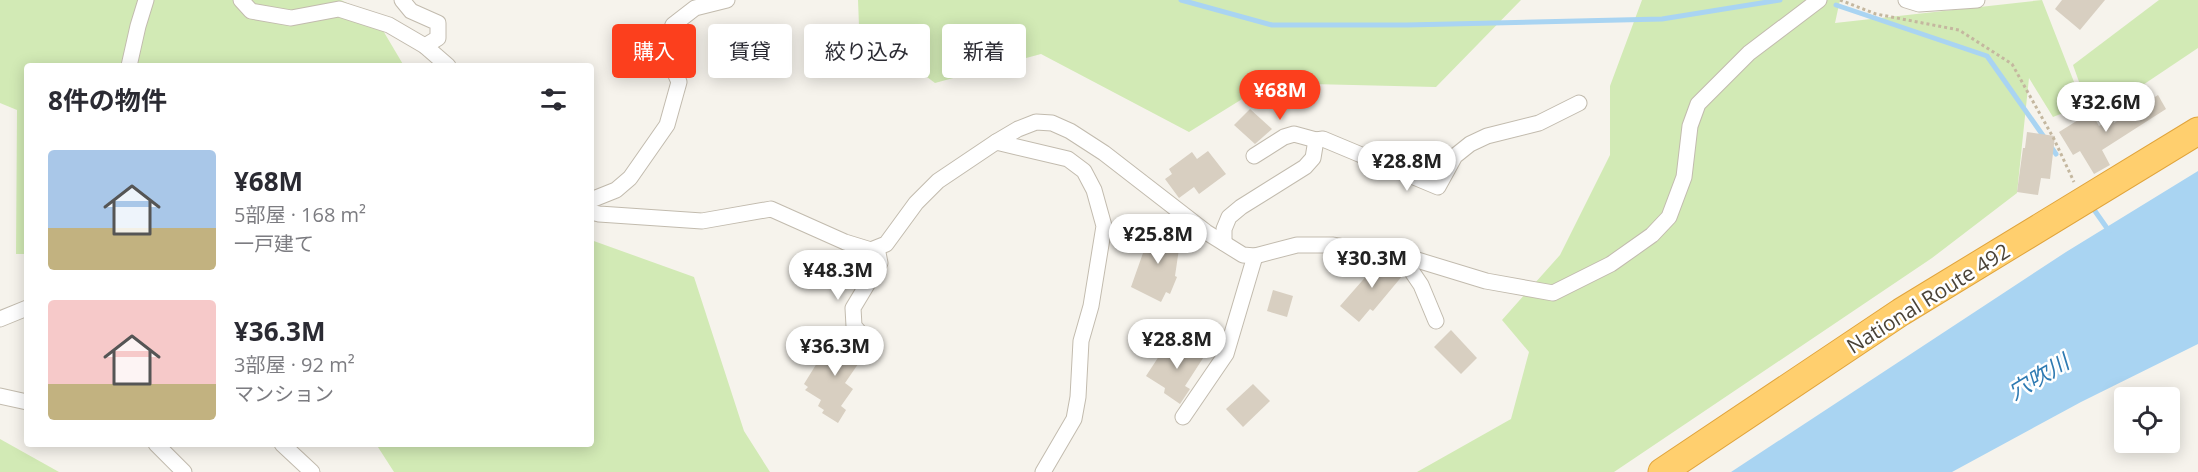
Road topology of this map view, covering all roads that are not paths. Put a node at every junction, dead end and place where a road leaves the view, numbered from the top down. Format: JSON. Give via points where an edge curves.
{"nodes":[{"id":1,"x":146,"y":0,"type":"edge"},
{"id":2,"x":241,"y":0,"type":"edge"},
{"id":3,"x":402,"y":0,"type":"edge"},
{"id":4,"x":727,"y":0,"type":"edge"},
{"id":5,"x":1819,"y":0,"type":"edge"},
{"id":6,"x":1906,"y":0,"type":"edge"},
{"id":7,"x":1977,"y":0,"type":"edge"},
{"id":8,"x":426,"y":46,"type":"junction"},
{"id":9,"x":130,"y":63,"type":"edge"},
{"id":10,"x":445,"y":63,"type":"edge"},
{"id":11,"x":1578,"y":103,"type":"dead end"},
{"id":12,"x":2198,"y":131,"type":"edge"},
{"id":13,"x":1316,"y":140,"type":"junction"},
{"id":14,"x":996,"y":142,"type":"junction"},
{"id":15,"x":1254,"y":156,"type":"dead end"},
{"id":16,"x":594,"y":199,"type":"edge"},
{"id":17,"x":594,"y":213,"type":"edge"},
{"id":18,"x":1224,"y":243,"type":"junction"},
{"id":19,"x":877,"y":248,"type":"junction"},
{"id":20,"x":1255,"y":256,"type":"junction"},
{"id":21,"x":1402,"y":257,"type":"junction"},
{"id":22,"x":24,"y":309,"type":"edge"},
{"id":23,"x":0,"y":319,"type":"edge"},
{"id":24,"x":1436,"y":321,"type":"dead end"},
{"id":25,"x":866,"y":340,"type":"dead end"},
{"id":26,"x":0,"y":396,"type":"edge"},
{"id":27,"x":24,"y":401,"type":"edge"},
{"id":28,"x":1183,"y":417,"type":"dead end"},
{"id":29,"x":159,"y":447,"type":"edge"},
{"id":30,"x":285,"y":447,"type":"edge"},
{"id":31,"x":184,"y":472,"type":"edge"},
{"id":32,"x":312,"y":472,"type":"edge"},
{"id":33,"x":1043,"y":472,"type":"edge"},
{"id":34,"x":1662,"y":472,"type":"edge"}],
"edges":[{"from":1,"to":9,"type":"street"},
{"from":2,"to":8,"type":"street","via":[[251,11],[291,18],[339,9],[389,25]]},
{"from":3,"to":8,"type":"street","via":[[411,11],[438,23],[438,38]]},
{"from":4,"to":16,"type":"street","via":[[695,8],[673,25],[667,41],[669,59],[679,82],[667,125],[630,178],[616,190]]},
{"from":5,"to":21,"type":"street","via":[[1749,53],[1698,104],[1690,126],[1684,177],[1669,217],[1652,235],[1611,264],[1553,293],[1486,281]]},
{"from":6,"to":7,"type":"street","via":[[1919,4]]},
{"from":8,"to":10,"type":"street"},
{"from":11,"to":13,"type":"street","via":[[1539,123],[1470,144],[1455,156],[1438,187]]},
{"from":12,"to":34,"type":"highway","name":"National Route 492","via":[[1901,312]]},
{"from":13,"to":15,"type":"street","via":[[1294,134]]},
{"from":13,"to":18,"type":"street","via":[[1313,158],[1305,167],[1229,217]]},
{"from":14,"to":18,"type":"street","via":[[1036,122],[1052,123],[1104,153]]},
{"from":14,"to":19,"type":"street","via":[[938,181],[886,244]]},
{"from":14,"to":33,"type":"street","via":[[1068,159],[1084,171],[1104,226],[1081,341],[1074,419]]},
{"from":17,"to":19,"type":"street","via":[[702,221],[771,209],[845,242],[871,250]]},
{"from":18,"to":20,"type":"street","via":[[1243,255]]},
{"from":19,"to":25,"type":"street","via":[[880,263],[853,308],[854,326]]},
{"from":20,"to":21,"type":"street","via":[[1297,245],[1332,245]]},
{"from":20,"to":28,"type":"street","via":[[1226,354]]},
{"from":21,"to":24,"type":"street","via":[[1421,285]]},
{"from":22,"to":23,"type":"street"},
{"from":26,"to":27,"type":"street"},
{"from":29,"to":31,"type":"street"},
{"from":30,"to":32,"type":"street"}]}
